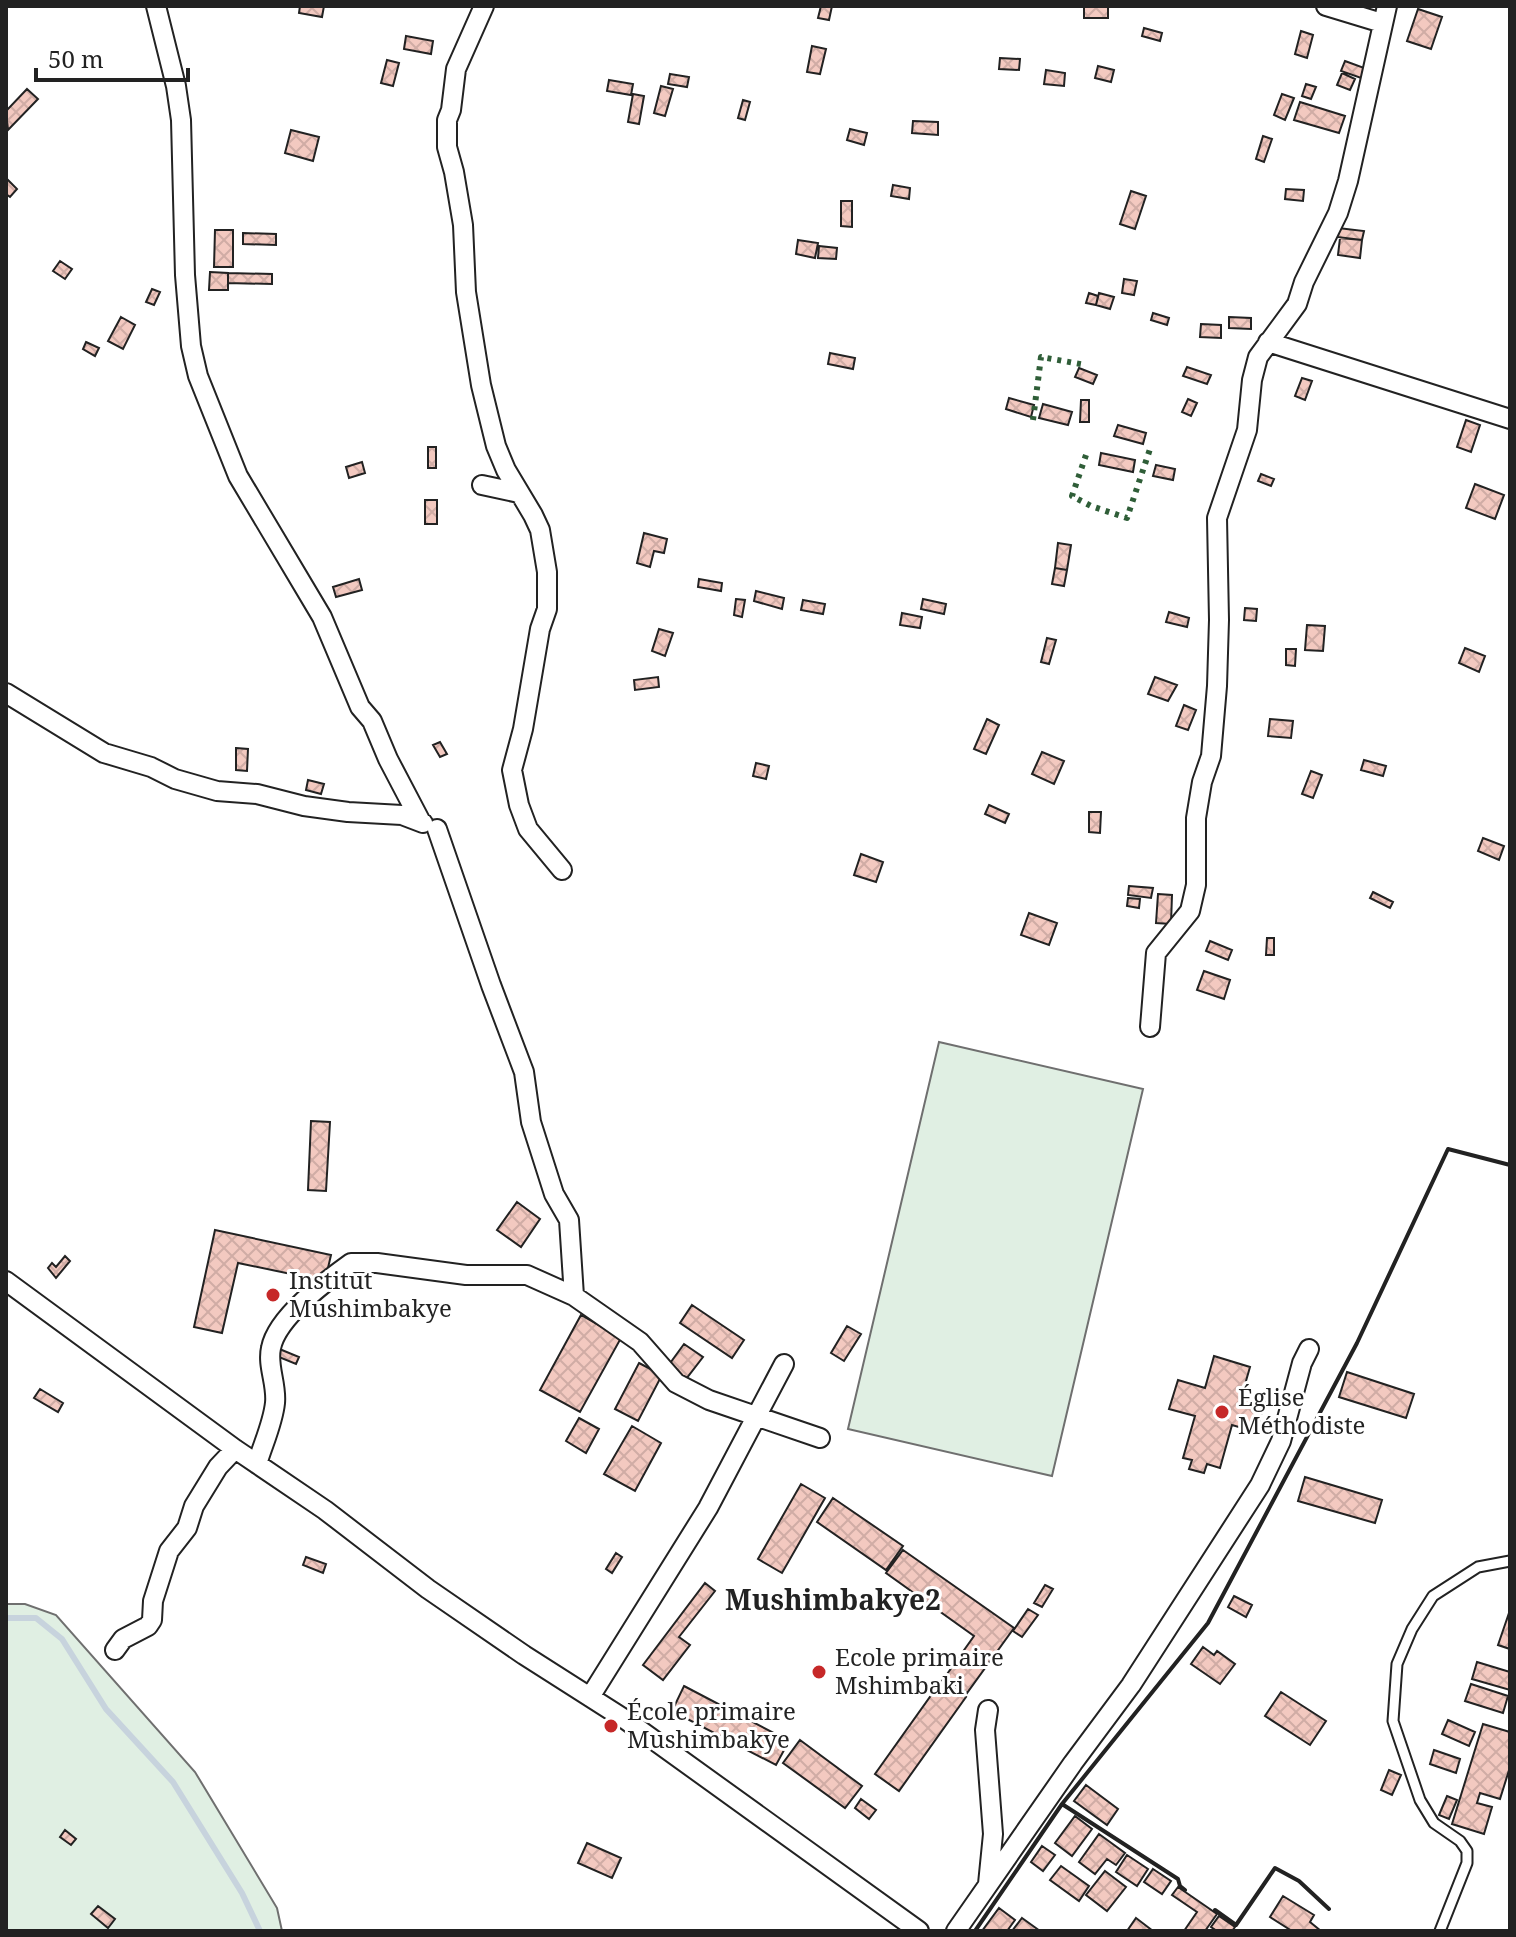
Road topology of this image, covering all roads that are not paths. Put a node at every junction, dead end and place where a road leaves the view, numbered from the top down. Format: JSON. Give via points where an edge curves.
{"nodes":[{"id":1,"x":156,"y":6,"type":"edge"},
{"id":2,"x":484,"y":6,"type":"edge"},
{"id":3,"x":1326,"y":6,"type":"edge"},
{"id":4,"x":1384,"y":14,"type":"edge"},
{"id":5,"x":1268,"y":342,"type":"junction"},
{"id":6,"x":1510,"y":419,"type":"edge"},
{"id":7,"x":482,"y":485,"type":"dead end"},
{"id":8,"x":519,"y":493,"type":"junction"},
{"id":9,"x":6,"y":693,"type":"edge"},
{"id":10,"x":429,"y":826,"type":"junction"},
{"id":11,"x":452,"y":842,"type":"dead end"},
{"id":12,"x":562,"y":870,"type":"dead end"},
{"id":13,"x":1150,"y":1027,"type":"dead end"},
{"id":14,"x":6,"y":1281,"type":"edge"},
{"id":15,"x":574,"y":1296,"type":"junction"},
{"id":16,"x":1309,"y":1349,"type":"dead end"},
{"id":17,"x":784,"y":1364,"type":"dead end"},
{"id":18,"x":756,"y":1416,"type":"junction"},
{"id":19,"x":820,"y":1438,"type":"dead end"},
{"id":20,"x":235,"y":1449,"type":"junction"},
{"id":21,"x":257,"y":1464,"type":"junction"},
{"id":22,"x":1510,"y":1561,"type":"edge"},
{"id":23,"x":115,"y":1650,"type":"dead end"},
{"id":24,"x":590,"y":1697,"type":"junction"},
{"id":25,"x":988,"y":1710,"type":"dead end"},
{"id":26,"x":988,"y":1886,"type":"junction"},
{"id":27,"x":919,"y":1931,"type":"edge"},
{"id":28,"x":956,"y":1931,"type":"edge"},
{"id":29,"x":1440,"y":1931,"type":"edge"}],
"edges":[{"from":1,"to":10,"type":"street","via":[[181,120],[185,275],[198,376],[238,476],[322,617],[360,707]]},
{"from":2,"to":8,"type":"street","via":[[456,69],[447,147],[463,225],[475,358],[496,446]]},
{"from":3,"to":4,"type":"street"},
{"from":4,"to":5,"type":"street","via":[[1338,213],[1297,304]]},
{"from":5,"to":6,"type":"street"},
{"from":5,"to":13,"type":"street","via":[[1258,357],[1247,430],[1217,518],[1215,715],[1196,818],[1196,885],[1190,911],[1156,953]]},
{"from":7,"to":8,"type":"street"},
{"from":8,"to":12,"type":"street","via":[[540,530],[547,592],[512,770],[528,829]]},
{"from":9,"to":10,"type":"street","via":[[104,753],[175,779],[304,806],[402,815]]},
{"from":10,"to":11,"type":"street"},
{"from":10,"to":15,"type":"street","via":[[524,1072],[531,1122],[554,1194],[569,1220]]},
{"from":14,"to":20,"type":"street"},
{"from":15,"to":18,"type":"street","via":[[640,1342],[676,1383]]},
{"from":15,"to":21,"type":"street","via":[[527,1275],[466,1275],[351,1263],[282,1322],[271,1344],[275,1404]]},
{"from":16,"to":26,"type":"street","via":[[1281,1441],[1260,1485],[1131,1685]]},
{"from":17,"to":18,"type":"street"},
{"from":18,"to":19,"type":"street"},
{"from":18,"to":24,"type":"street","via":[[708,1508]]},
{"from":20,"to":21,"type":"street"},
{"from":20,"to":23,"type":"street","via":[[218,1467],[169,1551],[152,1620]]},
{"from":21,"to":24,"type":"street","via":[[428,1589]]},
{"from":22,"to":29,"type":"lane","via":[[1478,1567],[1433,1596],[1397,1664],[1393,1721],[1420,1800],[1434,1823],[1467,1851]]},
{"from":24,"to":27,"type":"street"},
{"from":25,"to":26,"type":"street","via":[[993,1834]]},
{"from":26,"to":28,"type":"street"}]}
